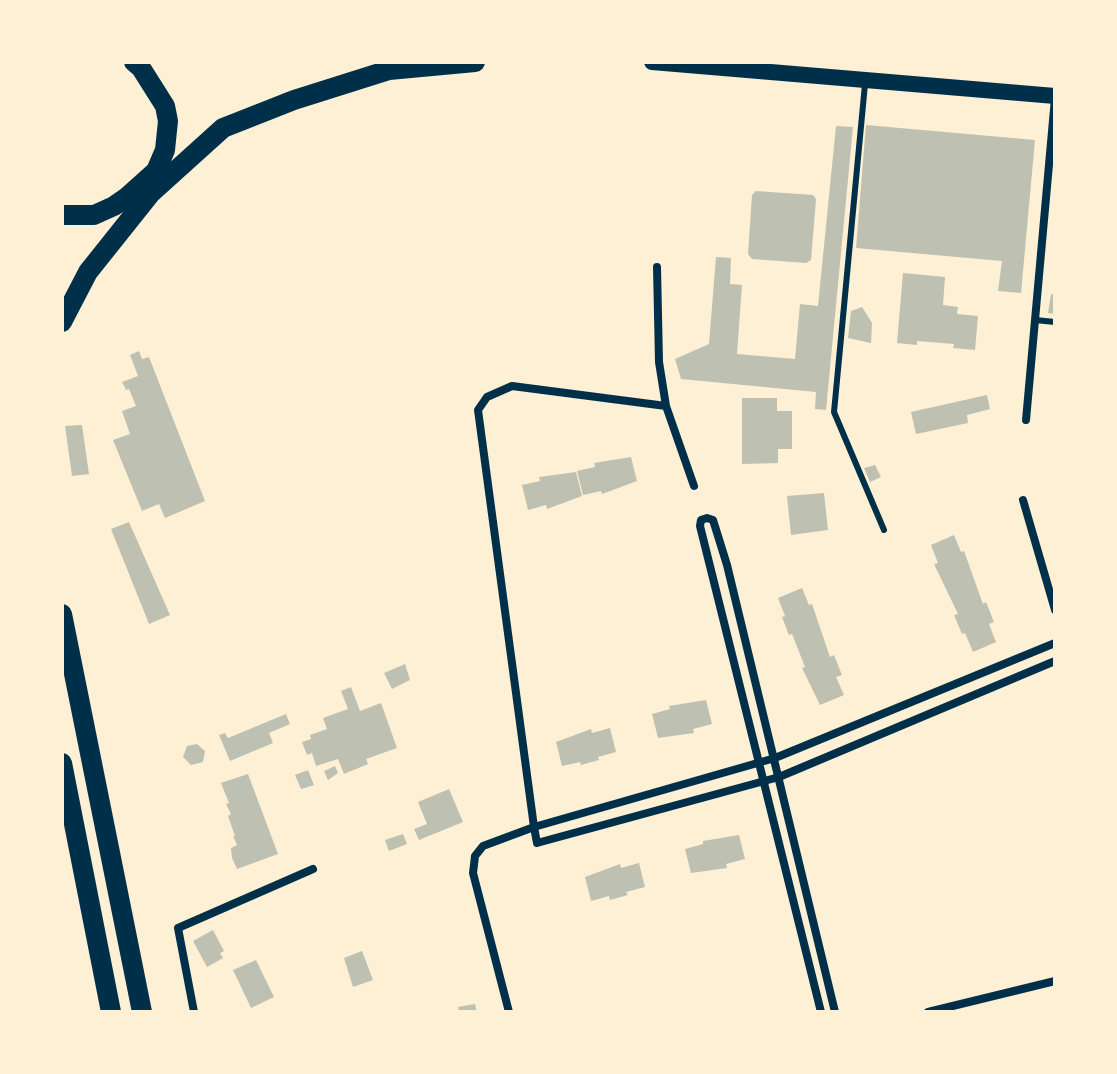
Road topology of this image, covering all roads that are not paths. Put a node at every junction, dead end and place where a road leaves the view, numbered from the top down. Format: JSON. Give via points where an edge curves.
{"nodes":[{"id":1,"x":134,"y":62,"type":"edge"},
{"id":2,"x":475,"y":62,"type":"edge"},
{"id":3,"x":652,"y":62,"type":"edge"},
{"id":4,"x":865,"y":80,"type":"junction"},
{"id":5,"x":1055,"y":97,"type":"edge"},
{"id":6,"x":62,"y":215,"type":"edge"},
{"id":7,"x":657,"y":267,"type":"dead end"},
{"id":8,"x":1035,"y":320,"type":"junction"},
{"id":9,"x":62,"y":322,"type":"edge"},
{"id":10,"x":1055,"y":322,"type":"edge"},
{"id":11,"x":666,"y":406,"type":"junction"},
{"id":12,"x":1026,"y":420,"type":"dead end"},
{"id":13,"x":694,"y":486,"type":"dead end"},
{"id":14,"x":1023,"y":500,"type":"dead end"},
{"id":15,"x":884,"y":530,"type":"dead end"},
{"id":16,"x":1055,"y":610,"type":"edge"},
{"id":17,"x":62,"y":614,"type":"edge"},
{"id":18,"x":1055,"y":643,"type":"edge"},
{"id":19,"x":1055,"y":661,"type":"edge"},
{"id":20,"x":775,"y":758,"type":"junction"},
{"id":21,"x":62,"y":763,"type":"edge"},
{"id":22,"x":760,"y":763,"type":"junction"},
{"id":23,"x":779,"y":777,"type":"junction"},
{"id":24,"x":765,"y":781,"type":"junction"},
{"id":25,"x":534,"y":827,"type":"junction"},
{"id":26,"x":313,"y":869,"type":"dead end"},
{"id":27,"x":1055,"y":981,"type":"edge"},
{"id":28,"x":111,"y":1012,"type":"edge"},
{"id":29,"x":142,"y":1012,"type":"edge"},
{"id":30,"x":194,"y":1012,"type":"edge"},
{"id":31,"x":509,"y":1012,"type":"edge"},
{"id":32,"x":821,"y":1012,"type":"edge"},
{"id":33,"x":835,"y":1012,"type":"edge"},
{"id":34,"x":928,"y":1012,"type":"edge"}],
"edges":[{"from":1,"to":6,"type":"highway","via":[[165,106],[165,150],[156,171],[114,206],[94,215]]},
{"from":2,"to":9,"type":"highway","via":[[389,70],[223,128],[151,193],[88,272]]},
{"from":3,"to":4,"type":"main road"},
{"from":4,"to":5,"type":"main road"},
{"from":4,"to":15,"type":"lane","via":[[834,412]]},
{"from":5,"to":8,"type":"street"},
{"from":7,"to":11,"type":"street","via":[[659,362]]},
{"from":8,"to":10,"type":"lane"},
{"from":8,"to":12,"type":"street"},
{"from":11,"to":13,"type":"street"},
{"from":11,"to":25,"type":"street","via":[[512,386],[487,397],[478,410]]},
{"from":14,"to":16,"type":"street"},
{"from":17,"to":29,"type":"highway"},
{"from":18,"to":20,"type":"street"},
{"from":19,"to":23,"type":"street"},
{"from":20,"to":22,"type":"street"},
{"from":20,"to":22,"type":"street","via":[[727,565],[713,520],[707,518],[700,526]]},
{"from":20,"to":23,"type":"street"},
{"from":21,"to":28,"type":"highway"},
{"from":22,"to":24,"type":"street"},
{"from":22,"to":25,"type":"street"},
{"from":23,"to":24,"type":"street"},
{"from":23,"to":33,"type":"street"},
{"from":24,"to":25,"type":"street","via":[[537,843]]},
{"from":24,"to":32,"type":"street"},
{"from":25,"to":31,"type":"street","via":[[483,846],[475,856],[473,873]]},
{"from":26,"to":30,"type":"street","via":[[178,928]]},
{"from":27,"to":34,"type":"street"}]}
